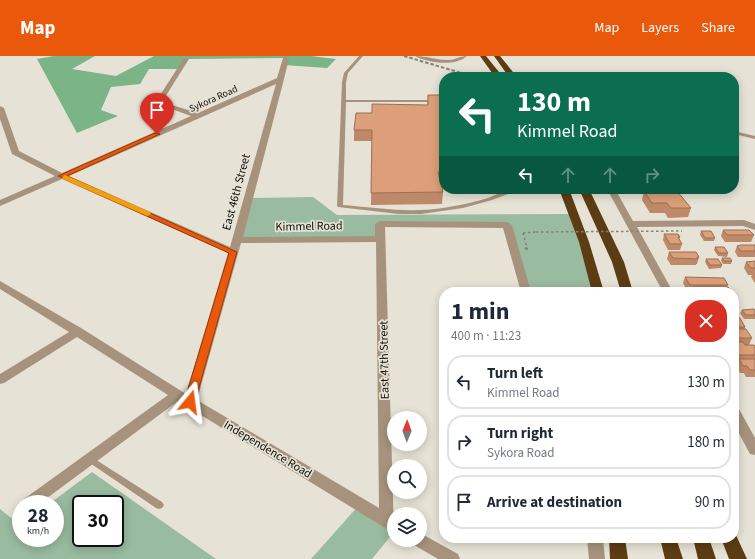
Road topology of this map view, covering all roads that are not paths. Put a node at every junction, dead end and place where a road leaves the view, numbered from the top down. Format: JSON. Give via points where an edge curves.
{"nodes":[{"id":1,"x":361,"y":56,"type":"edge"},
{"id":2,"x":417,"y":56,"type":"edge"},
{"id":3,"x":465,"y":56,"type":"edge"},
{"id":4,"x":483,"y":56,"type":"edge"},
{"id":5,"x":497,"y":56,"type":"edge"},
{"id":6,"x":286,"y":58,"type":"dead end"},
{"id":7,"x":186,"y":59,"type":"dead end"},
{"id":8,"x":495,"y":72,"type":"edge"},
{"id":9,"x":509,"y":72,"type":"edge"},
{"id":10,"x":280,"y":79,"type":"junction"},
{"id":11,"x":344,"y":101,"type":"junction"},
{"id":12,"x":439,"y":101,"type":"edge"},
{"id":13,"x":0,"y":108,"type":"edge"},
{"id":14,"x":200,"y":116,"type":"junction"},
{"id":15,"x":739,"y":133,"type":"edge"},
{"id":16,"x":755,"y":137,"type":"edge"},
{"id":17,"x":62,"y":176,"type":"junction"},
{"id":18,"x":504,"y":194,"type":"edge"},
{"id":19,"x":566,"y":194,"type":"edge"},
{"id":20,"x":586,"y":194,"type":"edge"},
{"id":21,"x":614,"y":194,"type":"edge"},
{"id":22,"x":0,"y":203,"type":"edge"},
{"id":23,"x":630,"y":224,"type":"junction"},
{"id":24,"x":754,"y":226,"type":"edge"},
{"id":25,"x":381,"y":239,"type":"junction"},
{"id":26,"x":237,"y":240,"type":"junction"},
{"id":27,"x":233,"y":252,"type":"junction"},
{"id":28,"x":0,"y":284,"type":"edge"},
{"id":29,"x":525,"y":287,"type":"edge"},
{"id":30,"x":595,"y":287,"type":"edge"},
{"id":31,"x":626,"y":287,"type":"edge"},
{"id":32,"x":665,"y":287,"type":"edge"},
{"id":33,"x":77,"y":331,"type":"junction"},
{"id":34,"x":0,"y":380,"type":"edge"},
{"id":35,"x":178,"y":394,"type":"junction"},
{"id":36,"x":190,"y":402,"type":"junction"},
{"id":37,"x":739,"y":421,"type":"edge"},
{"id":38,"x":755,"y":450,"type":"edge"},
{"id":39,"x":90,"y":459,"type":"junction"},
{"id":40,"x":40,"y":495,"type":"edge"},
{"id":41,"x":158,"y":505,"type":"dead end"},
{"id":42,"x":389,"y":507,"type":"edge"},
{"id":43,"x":387,"y":521,"type":"edge"},
{"id":44,"x":596,"y":543,"type":"edge"},
{"id":45,"x":618,"y":543,"type":"edge"},
{"id":46,"x":669,"y":543,"type":"edge"},
{"id":47,"x":702,"y":543,"type":"edge"},
{"id":48,"x":731,"y":543,"type":"edge"},
{"id":49,"x":427,"y":544,"type":"edge"},
{"id":50,"x":452,"y":559,"type":"edge"},
{"id":51,"x":597,"y":559,"type":"edge"},
{"id":52,"x":619,"y":559,"type":"edge"},
{"id":53,"x":674,"y":559,"type":"edge"},
{"id":54,"x":707,"y":559,"type":"edge"},
{"id":55,"x":738,"y":559,"type":"edge"}],
"edges":[{"from":1,"to":11,"type":"lane","via":[[346,73]]},
{"from":2,"to":3,"type":"lane","via":[[450,62],[458,61]]},
{"from":4,"to":8,"type":"highway"},
{"from":5,"to":9,"type":"highway"},
{"from":6,"to":10,"type":"street","name":"East 46th Street"},
{"from":7,"to":14,"type":"street","via":[[158,103]]},
{"from":10,"to":14,"type":"street","name":"Sykora Road"},
{"from":10,"to":26,"type":"street","name":"East 46th Street"},
{"from":11,"to":12,"type":"lane"},
{"from":11,"to":18,"type":"lane","via":[[340,206],[407,212],[445,210]]},
{"from":13,"to":17,"type":"street","via":[[15,152]]},
{"from":14,"to":17,"type":"street","name":"Sykora Road"},
{"from":15,"to":16,"type":"lane"},
{"from":17,"to":22,"type":"street","name":"Sykora Road"},
{"from":17,"to":27,"type":"street"},
{"from":19,"to":30,"type":"highway","via":[[584,242]]},
{"from":20,"to":31,"type":"highway","via":[[618,262]]},
{"from":21,"to":23,"type":"street"},
{"from":23,"to":24,"type":"street","via":[[744,223]]},
{"from":23,"to":32,"type":"street"},
{"from":25,"to":26,"type":"street","name":"Kimmel Road"},
{"from":25,"to":29,"type":"street","name":"East 47th Street","via":[[380,224],[507,225]]},
{"from":25,"to":42,"type":"street","name":"East 47th Street"},
{"from":26,"to":27,"type":"street","name":"East 46th Street"},
{"from":27,"to":36,"type":"street","name":"East 46th Street"},
{"from":28,"to":33,"type":"street","name":"Independence Road"},
{"from":33,"to":34,"type":"street"},
{"from":33,"to":35,"type":"street","name":"Independence Road"},
{"from":35,"to":36,"type":"street","name":"Independence Road"},
{"from":35,"to":39,"type":"street"},
{"from":36,"to":43,"type":"street","name":"Independence Road"},
{"from":37,"to":38,"type":"street"},
{"from":39,"to":40,"type":"street"},
{"from":39,"to":41,"type":"lane"},
{"from":44,"to":51,"type":"street"},
{"from":45,"to":52,"type":"highway"},
{"from":46,"to":53,"type":"highway"},
{"from":47,"to":54,"type":"highway"},
{"from":48,"to":55,"type":"highway"},
{"from":49,"to":50,"type":"street"}]}
